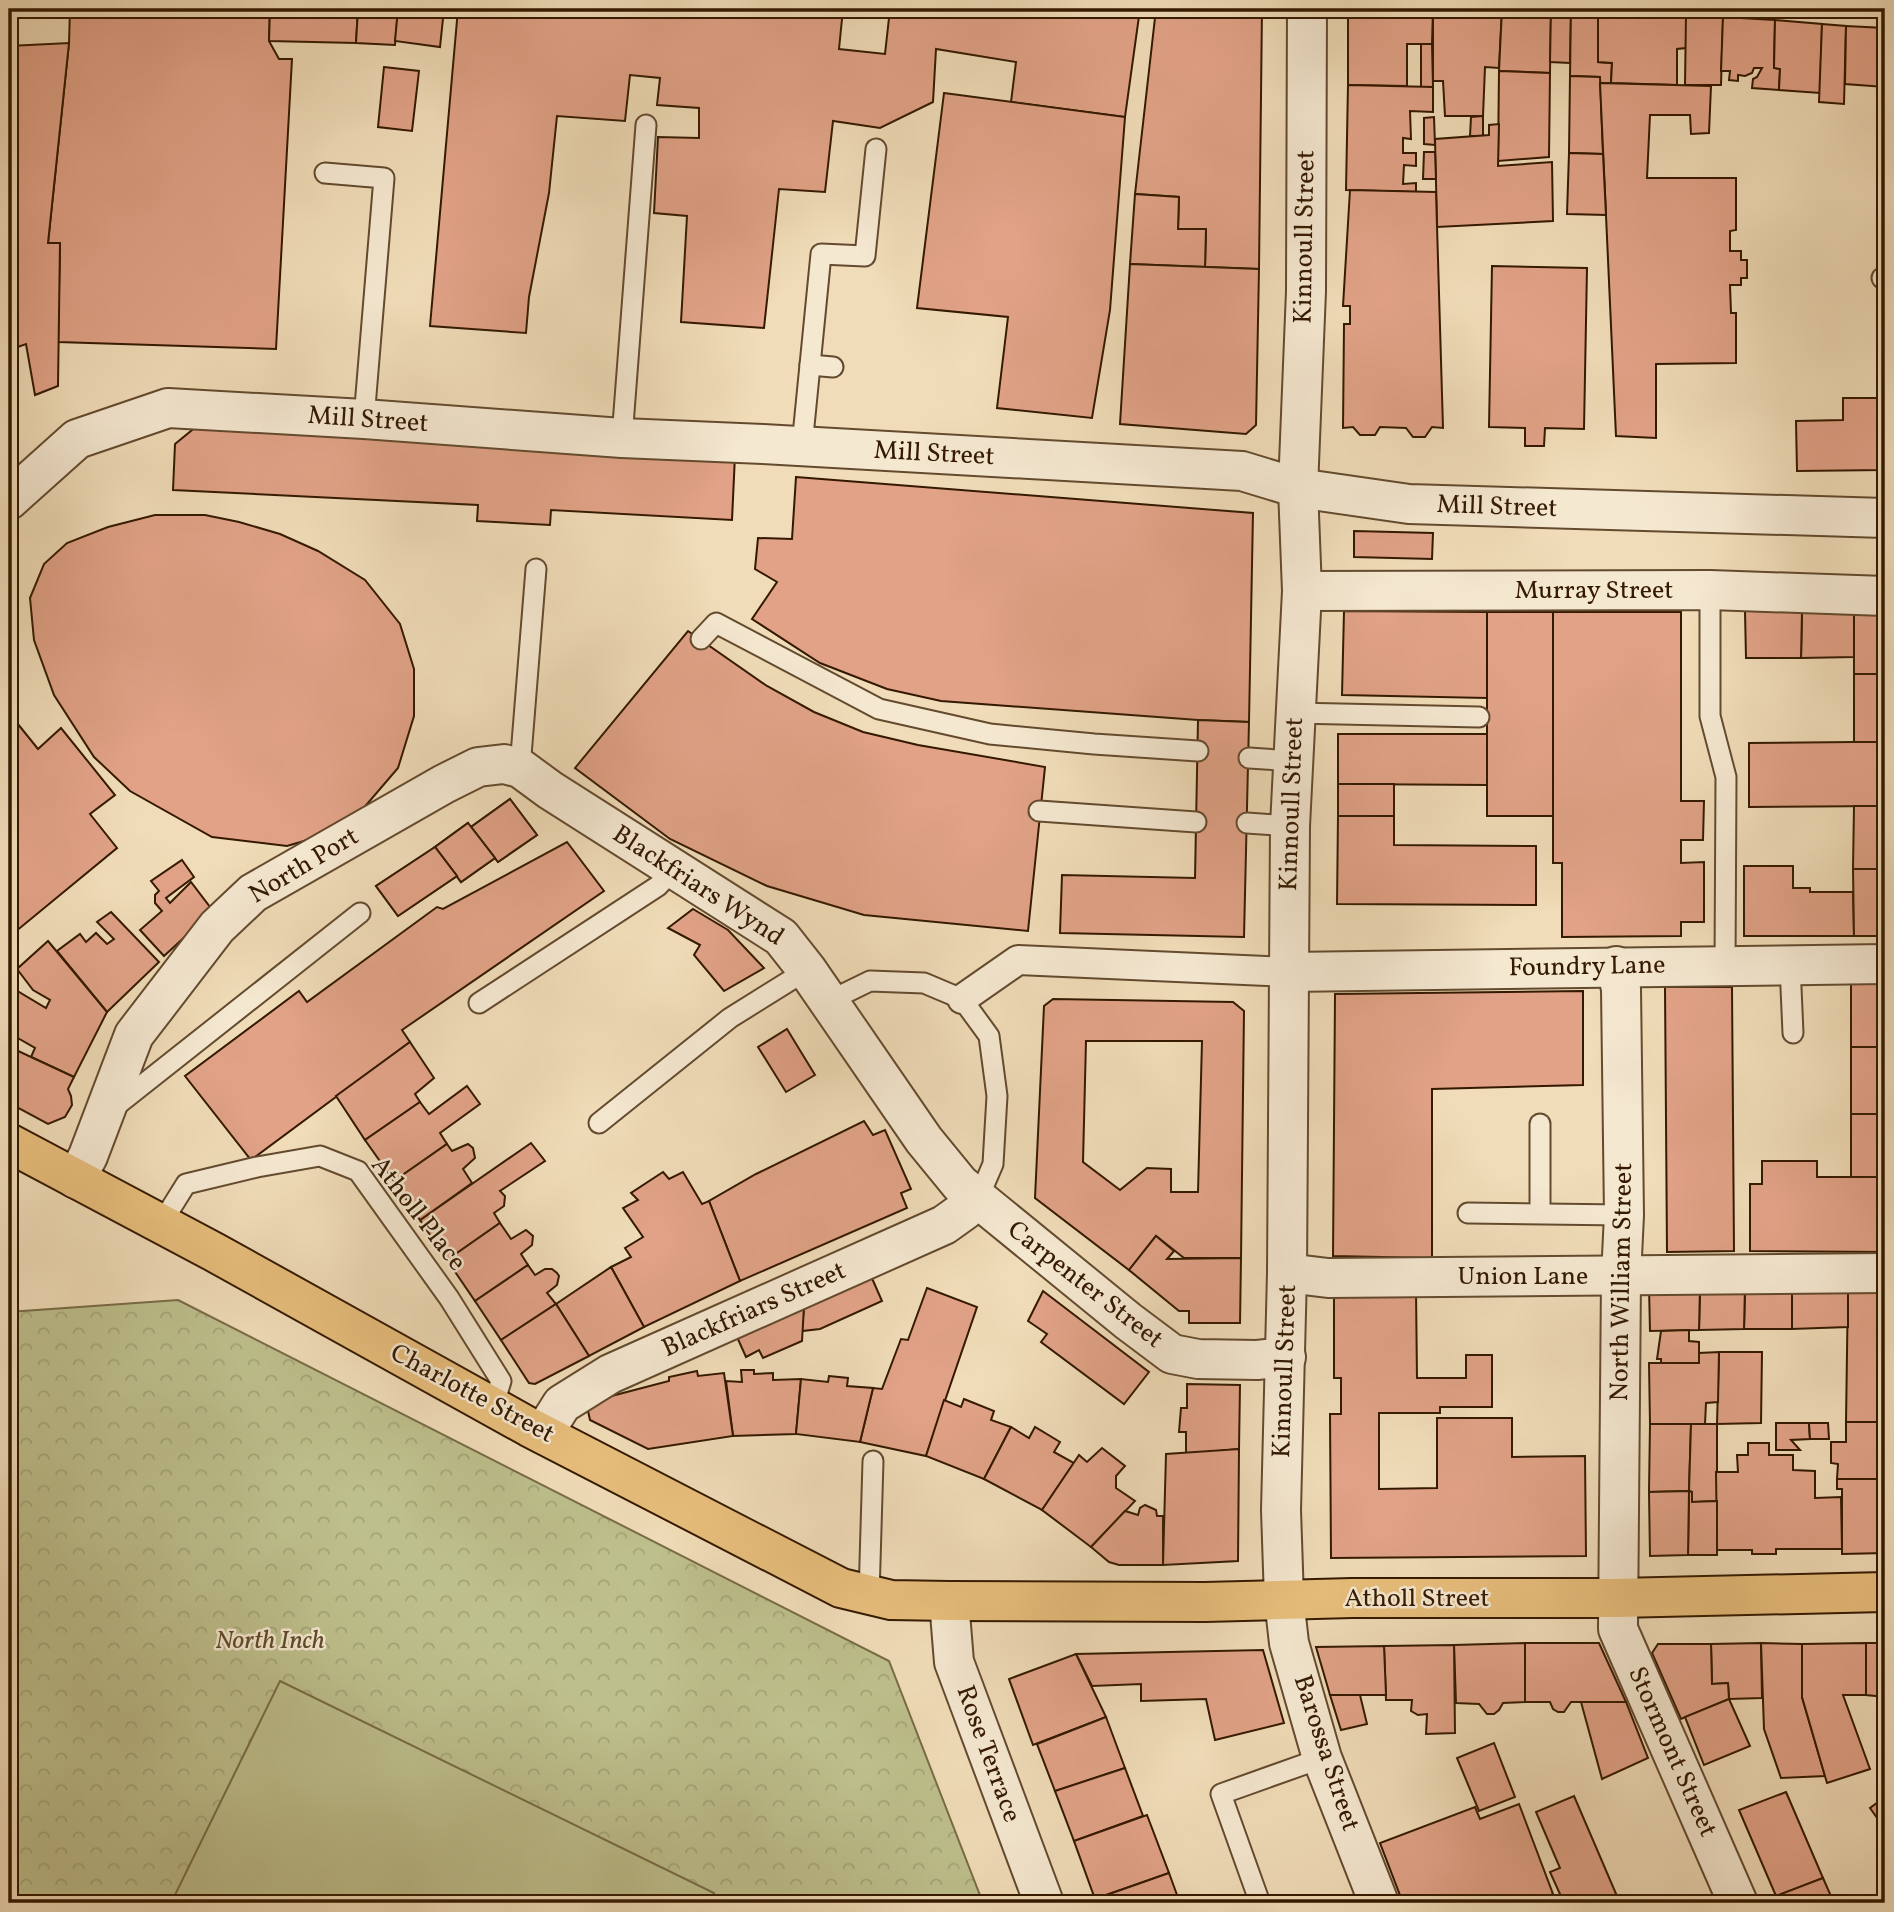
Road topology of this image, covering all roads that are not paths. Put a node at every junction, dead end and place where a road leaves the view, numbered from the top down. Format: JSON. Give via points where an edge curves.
{"nodes":[{"id":1,"x":1307,"y":9,"type":"edge"},
{"id":2,"x":646,"y":125,"type":"dead end"},
{"id":3,"x":876,"y":149,"type":"dead end"},
{"id":4,"x":325,"y":173,"type":"dead end"},
{"id":5,"x":810,"y":365,"type":"junction"},
{"id":6,"x":833,"y":367,"type":"dead end"},
{"id":7,"x":364,"y":419,"type":"junction"},
{"id":8,"x":622,"y":438,"type":"junction"},
{"id":9,"x":802,"y":446,"type":"junction"},
{"id":10,"x":1298,"y":488,"type":"junction"},
{"id":11,"x":9,"y":500,"type":"edge"},
{"id":12,"x":1885,"y":518,"type":"edge"},
{"id":13,"x":536,"y":569,"type":"dead end"},
{"id":14,"x":1710,"y":590,"type":"junction"},
{"id":15,"x":1302,"y":591,"type":"junction"},
{"id":16,"x":1885,"y":596,"type":"edge"},
{"id":17,"x":701,"y":639,"type":"dead end"},
{"id":18,"x":1294,"y":713,"type":"junction"},
{"id":19,"x":1479,"y":717,"type":"dead end"},
{"id":20,"x":1198,"y":751,"type":"dead end"},
{"id":21,"x":1249,"y":758,"type":"dead end"},
{"id":22,"x":1293,"y":761,"type":"junction"},
{"id":23,"x":520,"y":768,"type":"junction"},
{"id":24,"x":1039,"y":811,"type":"dead end"},
{"id":25,"x":1196,"y":821,"type":"dead end"},
{"id":26,"x":1247,"y":823,"type":"dead end"},
{"id":27,"x":1290,"y":826,"type":"junction"},
{"id":28,"x":674,"y":869,"type":"junction"},
{"id":29,"x":360,"y":913,"type":"dead end"},
{"id":30,"x":1885,"y":964,"type":"edge"},
{"id":31,"x":1790,"y":965,"type":"junction"},
{"id":32,"x":1616,"y":966,"type":"junction"},
{"id":33,"x":1725,"y":966,"type":"junction"},
{"id":34,"x":807,"y":970,"type":"junction"},
{"id":35,"x":1288,"y":972,"type":"junction"},
{"id":36,"x":962,"y":999,"type":"junction"},
{"id":37,"x":827,"y":1002,"type":"junction"},
{"id":38,"x":479,"y":1003,"type":"dead end"},
{"id":39,"x":1793,"y":1033,"type":"dead end"},
{"id":40,"x":103,"y":1116,"type":"junction"},
{"id":41,"x":599,"y":1123,"type":"dead end"},
{"id":42,"x":1540,"y":1124,"type":"dead end"},
{"id":43,"x":9,"y":1143,"type":"edge"},
{"id":44,"x":76,"y":1178,"type":"junction"},
{"id":45,"x":975,"y":1197,"type":"junction"},
{"id":46,"x":1468,"y":1213,"type":"dead end"},
{"id":47,"x":1540,"y":1213,"type":"junction"},
{"id":48,"x":1624,"y":1215,"type":"junction"},
{"id":49,"x":161,"y":1224,"type":"junction"},
{"id":50,"x":1287,"y":1273,"type":"junction"},
{"id":51,"x":1885,"y":1273,"type":"edge"},
{"id":52,"x":1621,"y":1277,"type":"junction"},
{"id":53,"x":1286,"y":1357,"type":"junction"},
{"id":54,"x":493,"y":1407,"type":"junction"},
{"id":55,"x":543,"y":1434,"type":"junction"},
{"id":56,"x":873,"y":1461,"type":"dead end"},
{"id":57,"x":1885,"y":1592,"type":"edge"},
{"id":58,"x":869,"y":1596,"type":"junction"},
{"id":59,"x":1617,"y":1598,"type":"junction"},
{"id":60,"x":1284,"y":1600,"type":"junction"},
{"id":61,"x":949,"y":1601,"type":"junction"},
{"id":62,"x":1322,"y":1758,"type":"junction"},
{"id":63,"x":1730,"y":1901,"type":"edge"},
{"id":64,"x":1044,"y":1903,"type":"edge"},
{"id":65,"x":1260,"y":1903,"type":"edge"},
{"id":66,"x":1378,"y":1903,"type":"edge"}],
"edges":[{"from":1,"to":10,"type":"street","name":"Kinnoull Street","via":[[1306,292]]},
{"from":2,"to":8,"type":"lane"},
{"from":3,"to":5,"type":"lane","via":[[865,256],[821,254]]},
{"from":4,"to":7,"type":"lane","via":[[384,178]]},
{"from":5,"to":6,"type":"lane"},
{"from":5,"to":9,"type":"lane"},
{"from":7,"to":8,"type":"street","name":"Mill Street"},
{"from":7,"to":11,"type":"street","name":"Mill Street","via":[[168,408],[77,439]]},
{"from":8,"to":9,"type":"street","name":"Mill Street"},
{"from":9,"to":10,"type":"street","name":"Mill Street","via":[[1242,471]]},
{"from":10,"to":12,"type":"street","name":"Mill Street","via":[[1409,504]]},
{"from":10,"to":15,"type":"street","name":"Kinnoull Street"},
{"from":13,"to":23,"type":"lane"},
{"from":14,"to":15,"type":"street","name":"Murray Street"},
{"from":14,"to":16,"type":"street","name":"Murray Street"},
{"from":14,"to":33,"type":"lane","via":[[1710,716],[1726,777]]},
{"from":15,"to":18,"type":"street","name":"Kinnoull Street"},
{"from":17,"to":20,"type":"lane","via":[[716,623],[879,709],[990,734]]},
{"from":18,"to":19,"type":"lane"},
{"from":18,"to":22,"type":"street","name":"Kinnoull Street"},
{"from":21,"to":22,"type":"lane"},
{"from":22,"to":27,"type":"street","name":"Kinnoull Street"},
{"from":23,"to":28,"type":"street","name":"Blackfriars Wynd"},
{"from":23,"to":40,"type":"street","name":"North Port","via":[[504,764],[478,767],[253,893],[218,927],[134,1035]]},
{"from":24,"to":25,"type":"lane"},
{"from":26,"to":27,"type":"lane"},
{"from":27,"to":35,"type":"street","name":"Kinnoull Street"},
{"from":28,"to":34,"type":"street","name":"Blackfriars Wynd","via":[[780,937]]},
{"from":28,"to":38,"type":"lane","via":[[657,886]]},
{"from":29,"to":40,"type":"lane"},
{"from":30,"to":31,"type":"street","name":"Foundry Lane"},
{"from":31,"to":33,"type":"street","name":"Foundry Lane"},
{"from":31,"to":39,"type":"lane"},
{"from":32,"to":33,"type":"street","name":"Foundry Lane"},
{"from":32,"to":35,"type":"street","name":"Foundry Lane"},
{"from":32,"to":48,"type":"street","name":"North William Street","via":[[1621,989]]},
{"from":34,"to":37,"type":"street","name":"Blackfriars Wynd"},
{"from":34,"to":41,"type":"lane","via":[[730,1018]]},
{"from":35,"to":36,"type":"street","via":[[1018,960]]},
{"from":35,"to":50,"type":"street","name":"Kinnoull Street"},
{"from":36,"to":37,"type":"lane","via":[[925,983],[870,981]]},
{"from":36,"to":45,"type":"lane","via":[[989,1036],[997,1096],[993,1164]]},
{"from":37,"to":45,"type":"street","name":"Blackfriars Wynd","via":[[924,1140]]},
{"from":40,"to":44,"type":"street","name":"North Port"},
{"from":42,"to":47,"type":"lane"},
{"from":43,"to":44,"type":"main road","name":"Charlotte Street"},
{"from":44,"to":49,"type":"main road","name":"Charlotte Street"},
{"from":45,"to":53,"type":"street","name":"Carpenter Street","via":[[1172,1354],[1210,1359]]},
{"from":45,"to":55,"type":"street","name":"Blackfriars Street","via":[[944,1225],[610,1374],[562,1404]]},
{"from":46,"to":47,"type":"lane"},
{"from":47,"to":48,"type":"lane"},
{"from":48,"to":52,"type":"street","name":"North William Street"},
{"from":49,"to":54,"type":"main road","name":"Charlotte Street"},
{"from":49,"to":54,"type":"lane","name":"Atholl Place","via":[[186,1184],[320,1156],[358,1171],[449,1298],[501,1381]]},
{"from":50,"to":52,"type":"street","name":"Union Lane","via":[[1328,1278]]},
{"from":50,"to":53,"type":"street","name":"Kinnoull Street"},
{"from":51,"to":52,"type":"street","name":"Union Lane"},
{"from":52,"to":59,"type":"street","name":"North William Street"},
{"from":53,"to":60,"type":"street","name":"Kinnoull Street","via":[[1281,1510]]},
{"from":54,"to":55,"type":"main road","name":"Charlotte Street"},
{"from":55,"to":58,"type":"main road","name":"Charlotte Street","via":[[841,1588]]},
{"from":56,"to":58,"type":"lane"},
{"from":57,"to":59,"type":"main road","name":"Atholl Street"},
{"from":58,"to":61,"type":"main road","name":"Charlotte Street"},
{"from":59,"to":60,"type":"main road","name":"Atholl Street"},
{"from":59,"to":63,"type":"street","name":"Stormont Street","via":[[1618,1629]]},
{"from":60,"to":61,"type":"main road","name":"Atholl Street"},
{"from":60,"to":62,"type":"street","name":"Barossa Street","via":[[1289,1643]]},
{"from":61,"to":64,"type":"street","name":"Rose Terrace","via":[[954,1662]]},
{"from":62,"to":65,"type":"lane","via":[[1222,1794]]},
{"from":62,"to":66,"type":"street","name":"Barossa Street"}]}
